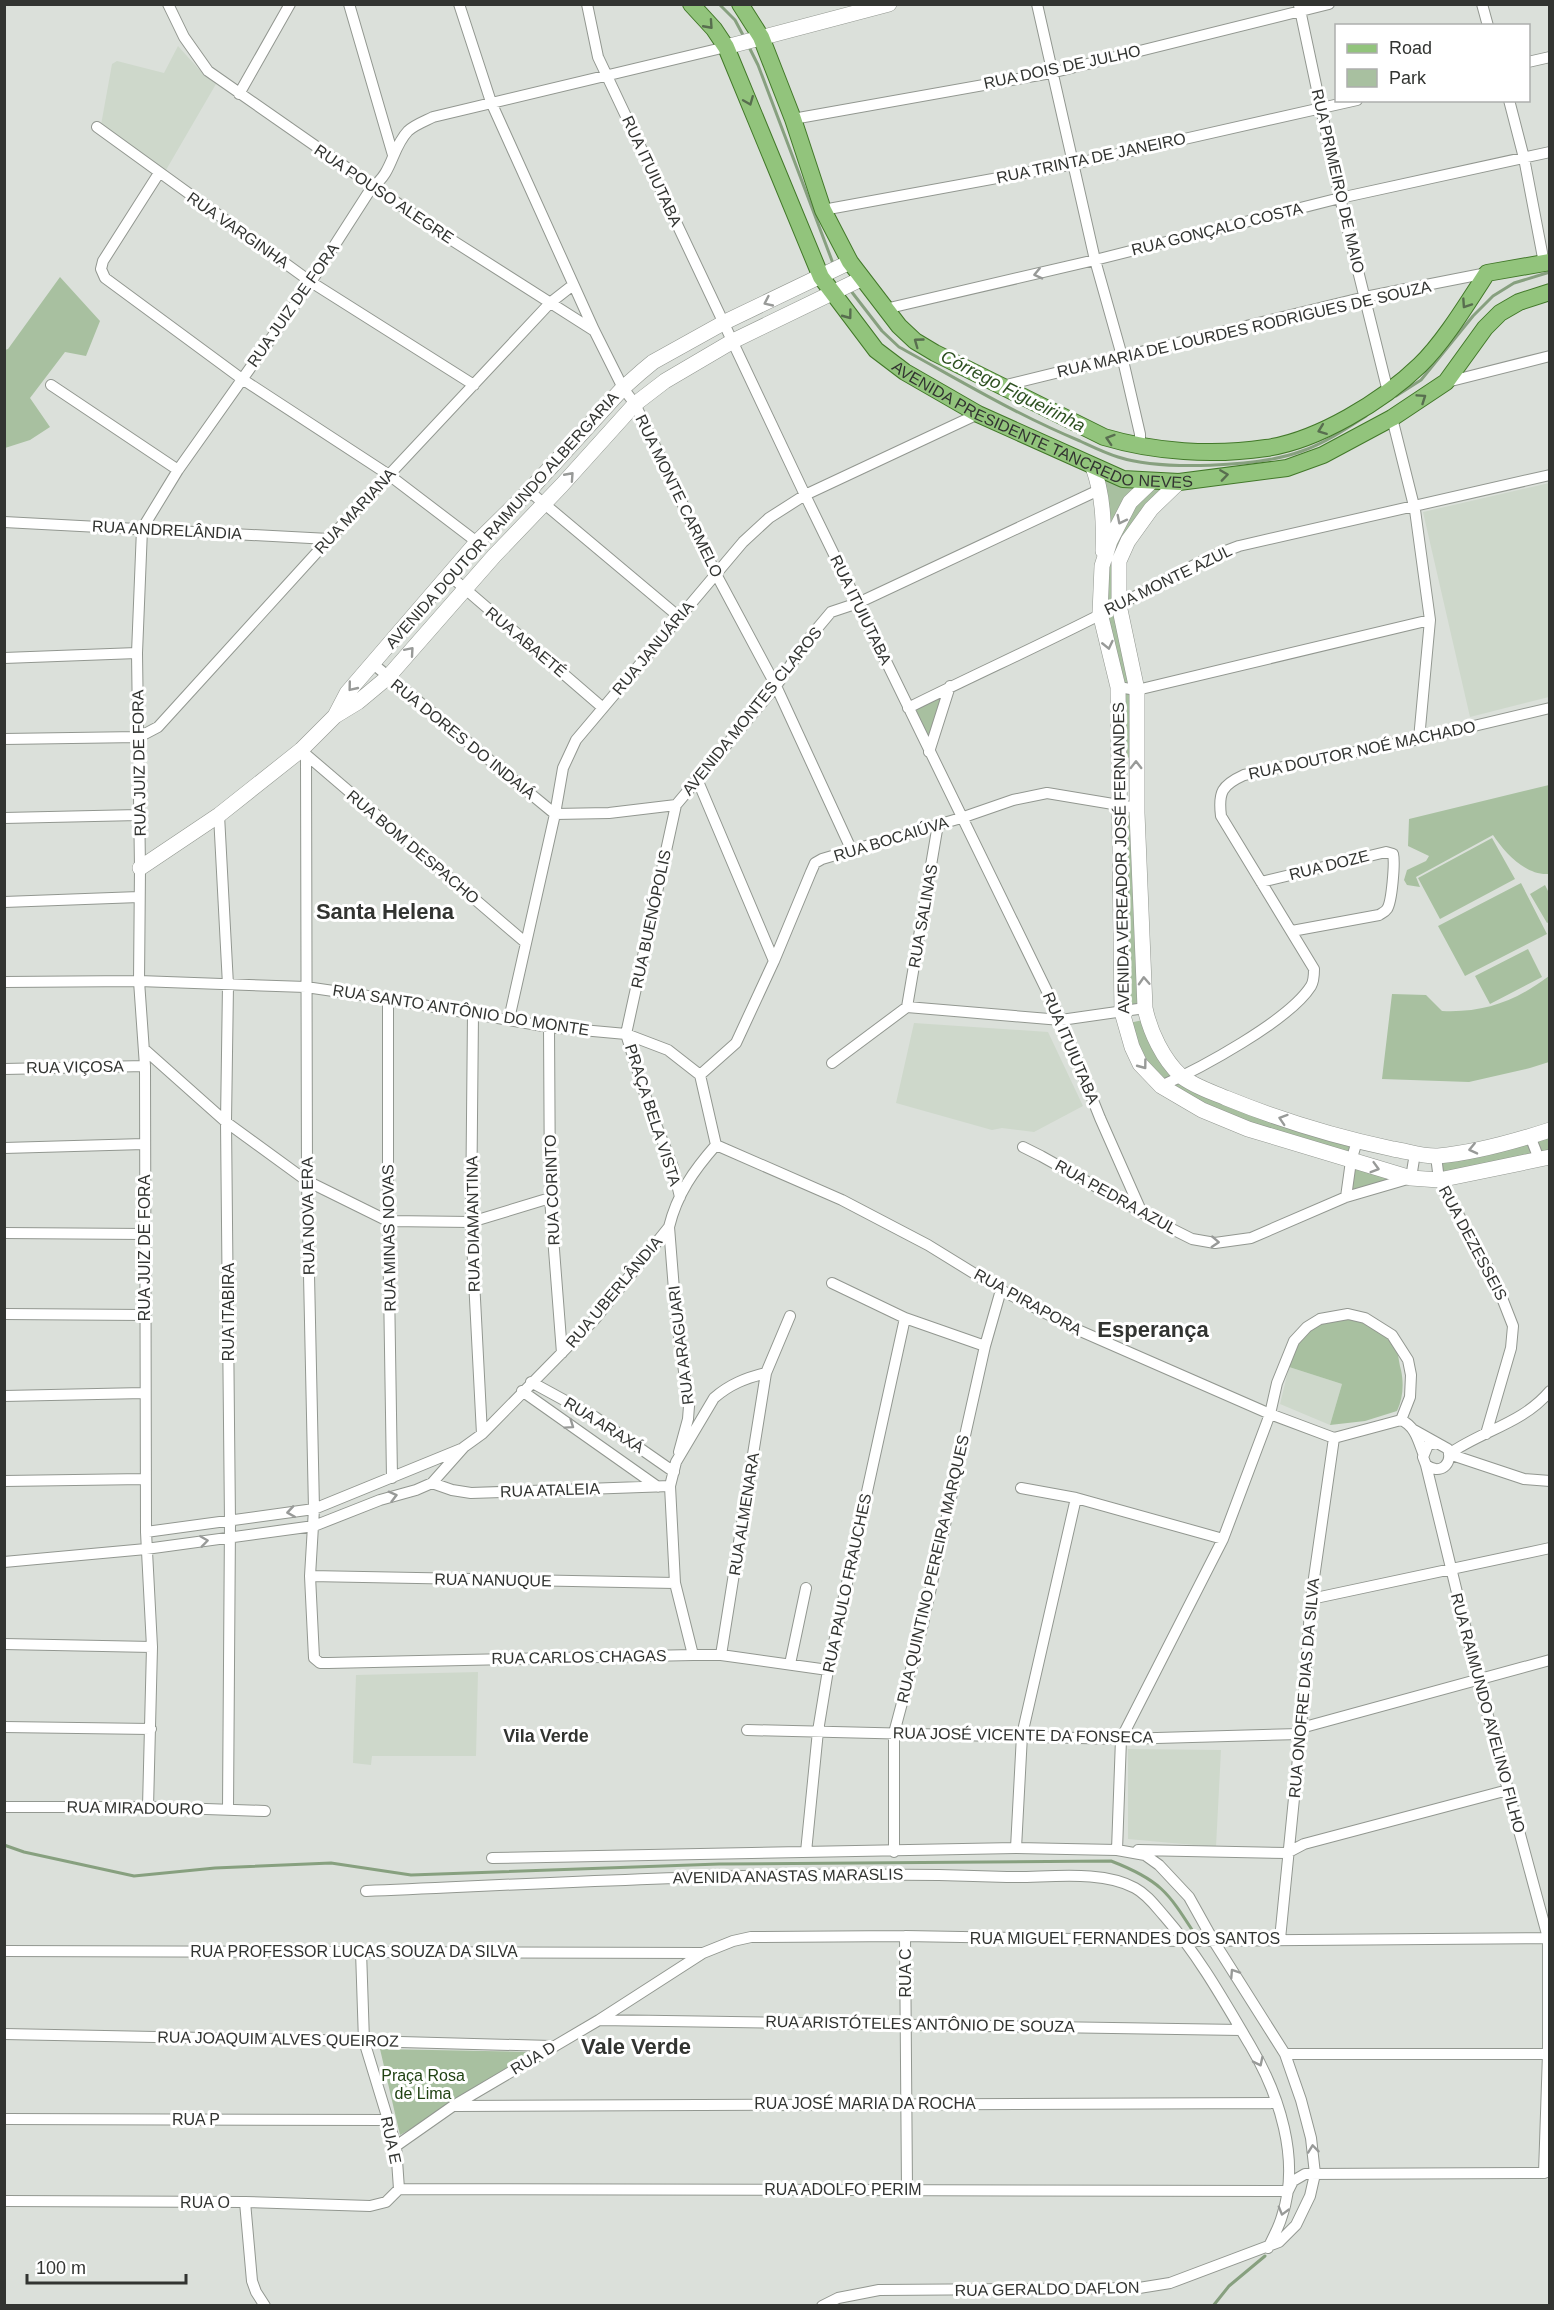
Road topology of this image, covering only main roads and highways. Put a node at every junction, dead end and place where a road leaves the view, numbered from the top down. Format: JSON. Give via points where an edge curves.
{"nodes":[{"id":1,"x":691,"y":4,"type":"edge"},
{"id":2,"x":740,"y":4,"type":"edge"},
{"id":3,"x":1547,"y":263,"type":"edge"},
{"id":4,"x":1550,"y":292,"type":"edge"}],
"edges":[{"from":1,"to":4,"type":"main road","name":"AVENIDA PRESIDENTE TANCREDO NEVES","one_way":true,"via":[[726,47],[821,277],[876,350],[905,372],[978,414],[1123,479],[1179,482],[1287,468],[1323,455],[1392,418],[1446,382],[1500,313]]},
{"from":3,"to":2,"type":"main road","name":"AVENIDA PRESIDENTE TANCREDO NEVES","one_way":true,"via":[[1487,273],[1422,364],[1388,392],[1338,423],[1267,448],[1175,450],[1104,437],[935,353],[915,341],[885,309],[850,262],[823,210],[793,119]]}]}
